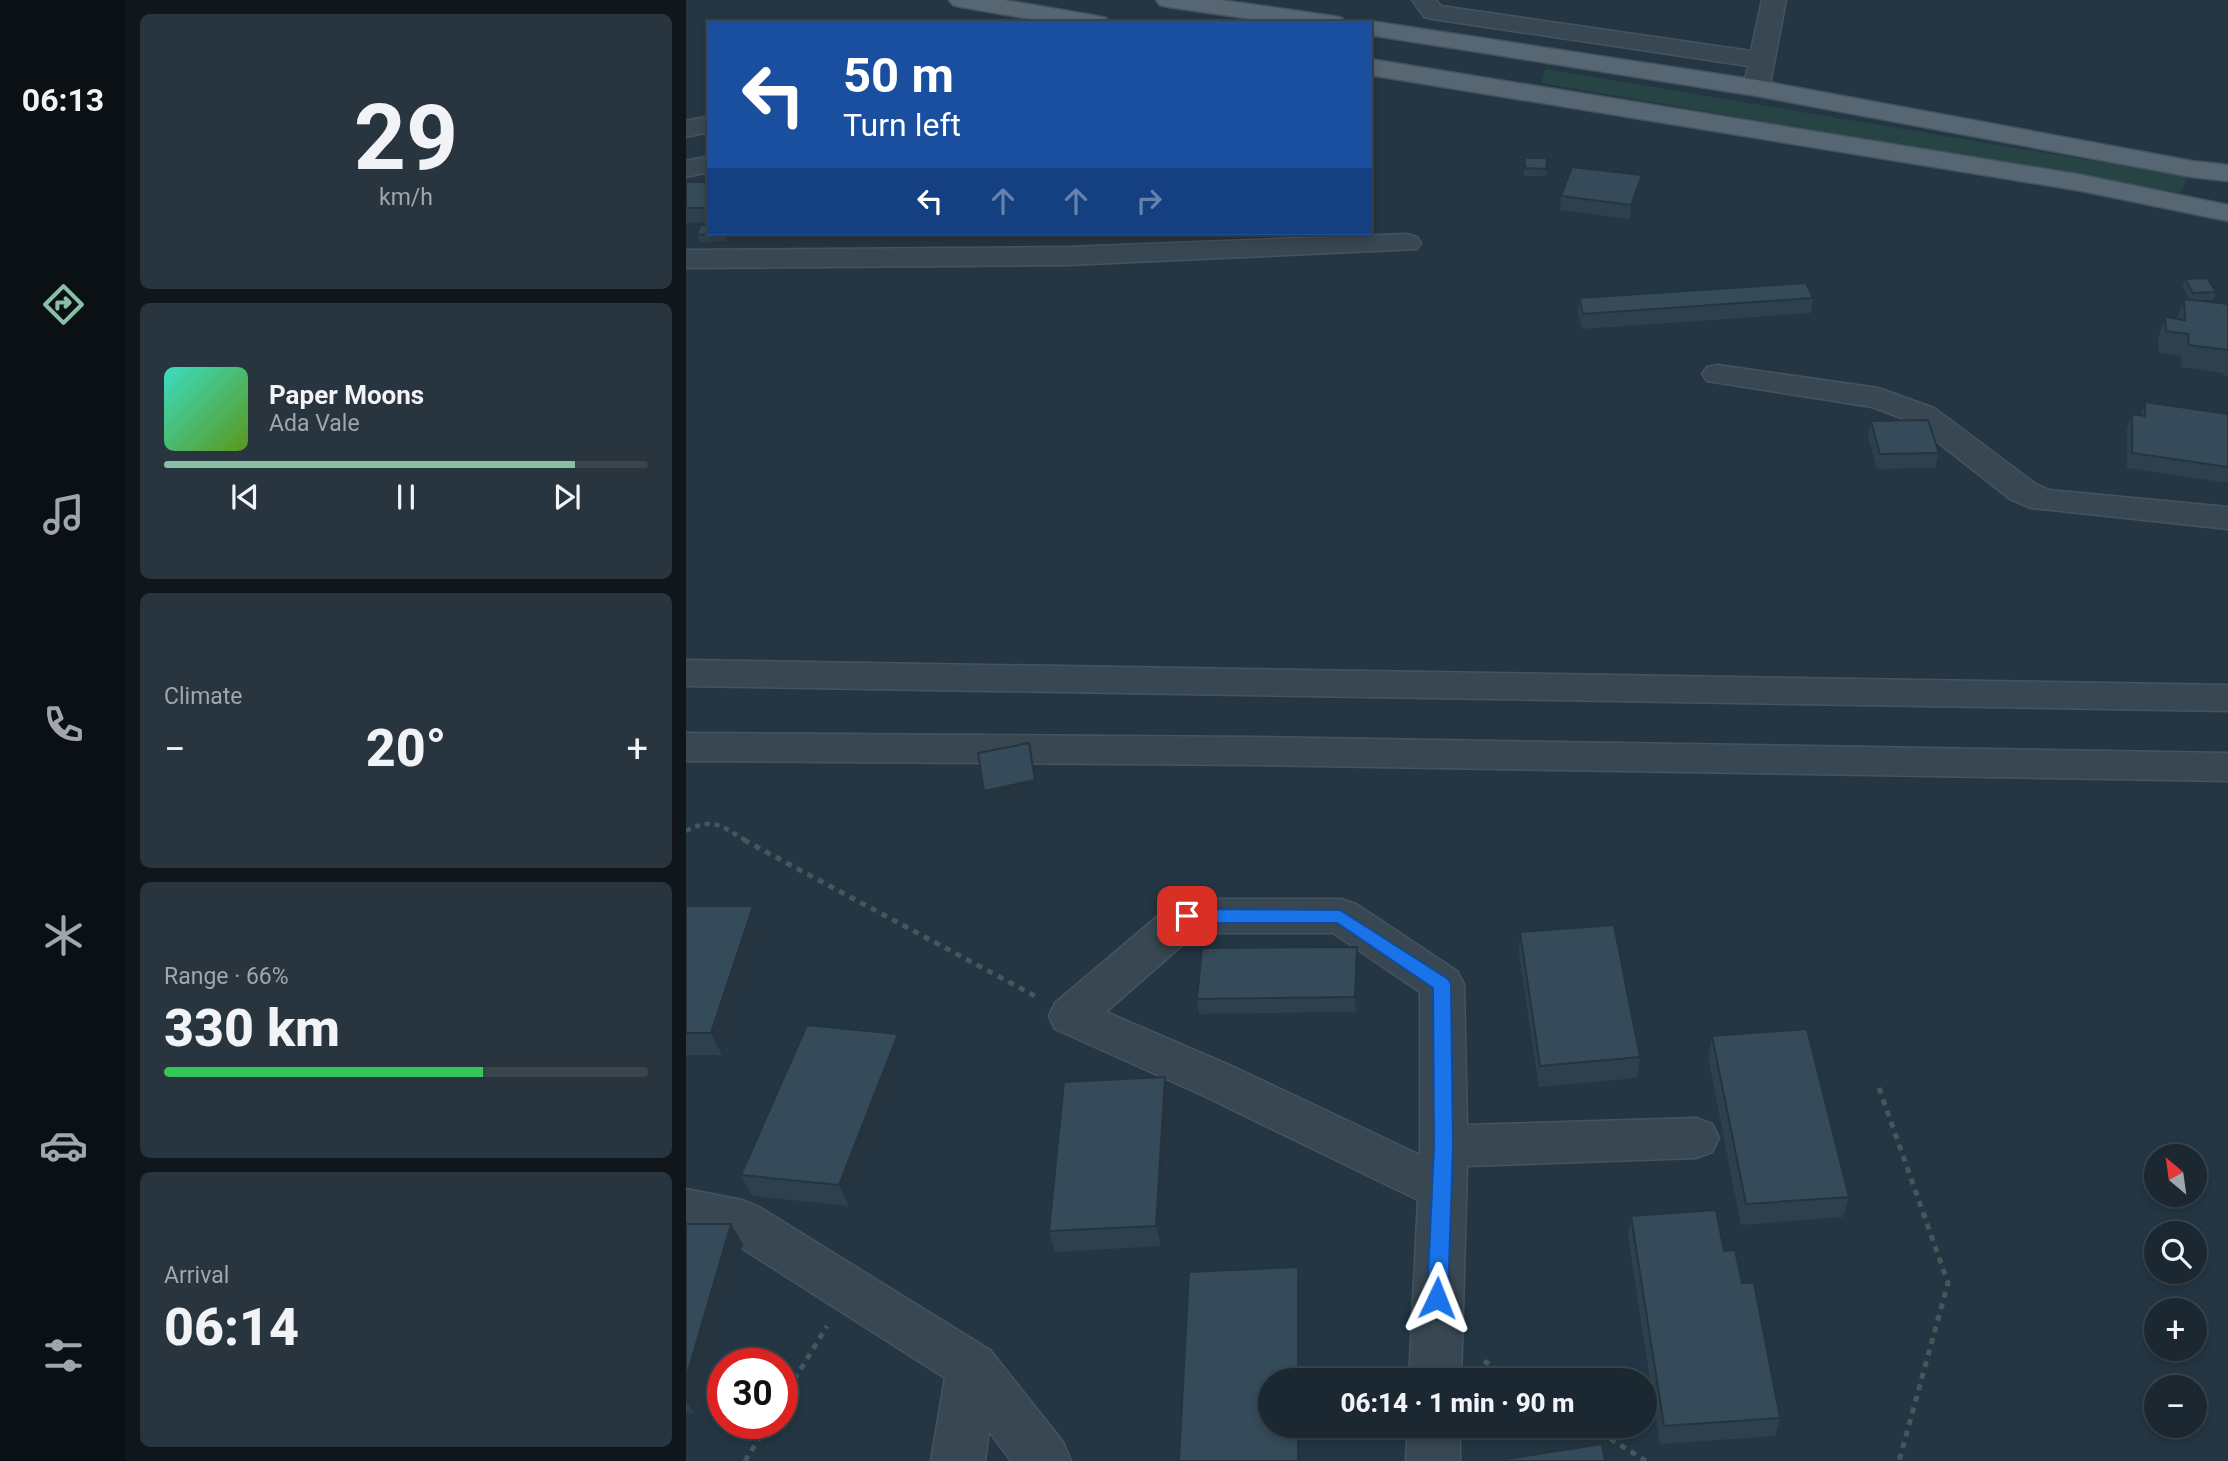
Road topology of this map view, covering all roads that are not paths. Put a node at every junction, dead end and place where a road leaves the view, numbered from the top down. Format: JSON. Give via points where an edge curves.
{"nodes":[{"id":1,"x":961,"y":0,"type":"edge"},
{"id":2,"x":1168,"y":0,"type":"edge"},
{"id":3,"x":1424,"y":0,"type":"edge"},
{"id":4,"x":1774,"y":0,"type":"edge"},
{"id":5,"x":1085,"y":21,"type":"edge"},
{"id":6,"x":1319,"y":21,"type":"edge"},
{"id":7,"x":1372,"y":28,"type":"edge"},
{"id":8,"x":1762,"y":60,"type":"junction"},
{"id":9,"x":1372,"y":67,"type":"edge"},
{"id":10,"x":1757,"y":88,"type":"junction"},
{"id":11,"x":707,"y":124,"type":"edge"},
{"id":12,"x":686,"y":129,"type":"edge"},
{"id":13,"x":707,"y":164,"type":"edge"},
{"id":14,"x":686,"y":169,"type":"edge"},
{"id":15,"x":2228,"y":173,"type":"edge"},
{"id":16,"x":2228,"y":213,"type":"edge"},
{"id":17,"x":1166,"y":243,"type":"edge"},
{"id":18,"x":1407,"y":243,"type":"dead end"},
{"id":19,"x":686,"y":260,"type":"edge"},
{"id":20,"x":1718,"y":374,"type":"dead end"},
{"id":21,"x":2228,"y":519,"type":"edge"},
{"id":22,"x":686,"y":673,"type":"edge"},
{"id":23,"x":2228,"y":698,"type":"edge"},
{"id":24,"x":686,"y":747,"type":"edge"},
{"id":25,"x":2228,"y":767,"type":"edge"},
{"id":26,"x":1696,"y":1138,"type":"dead end"},
{"id":27,"x":1442,"y":1167,"type":"junction"},
{"id":28,"x":686,"y":1212,"type":"edge"},
{"id":29,"x":972,"y":1367,"type":"junction"},
{"id":30,"x":1435,"y":1368,"type":"edge"},
{"id":31,"x":1434,"y":1438,"type":"edge"},
{"id":32,"x":958,"y":1461,"type":"edge"},
{"id":33,"x":1044,"y":1461,"type":"edge"},
{"id":34,"x":1433,"y":1461,"type":"edge"}],
"edges":[{"from":1,"to":5,"type":"main road"},
{"from":2,"to":6,"type":"main road"},
{"from":3,"to":8,"type":"street","via":[[1433,12]]},
{"from":4,"to":8,"type":"street"},
{"from":7,"to":10,"type":"main road"},
{"from":8,"to":10,"type":"street"},
{"from":9,"to":16,"type":"main road","via":[[2082,183]]},
{"from":10,"to":15,"type":"main road"},
{"from":11,"to":12,"type":"street"},
{"from":13,"to":14,"type":"street"},
{"from":17,"to":18,"type":"street"},
{"from":17,"to":19,"type":"street","via":[[1068,256]]},
{"from":20,"to":21,"type":"street","via":[[1890,402],[1923,415],[2022,492],[2043,500]]},
{"from":22,"to":23,"type":"street"},
{"from":24,"to":25,"type":"street","via":[[1285,751]]},
{"from":26,"to":27,"type":"street"},
{"from":27,"to":27,"type":"street","via":[[1442,984],[1340,916],[1187,916],[1071,1016],[1220,1082]]},
{"from":27,"to":30,"type":"street"},
{"from":28,"to":29,"type":"street","via":[[742,1222]]},
{"from":29,"to":32,"type":"street"},
{"from":29,"to":33,"type":"street"},
{"from":31,"to":34,"type":"street"}]}
